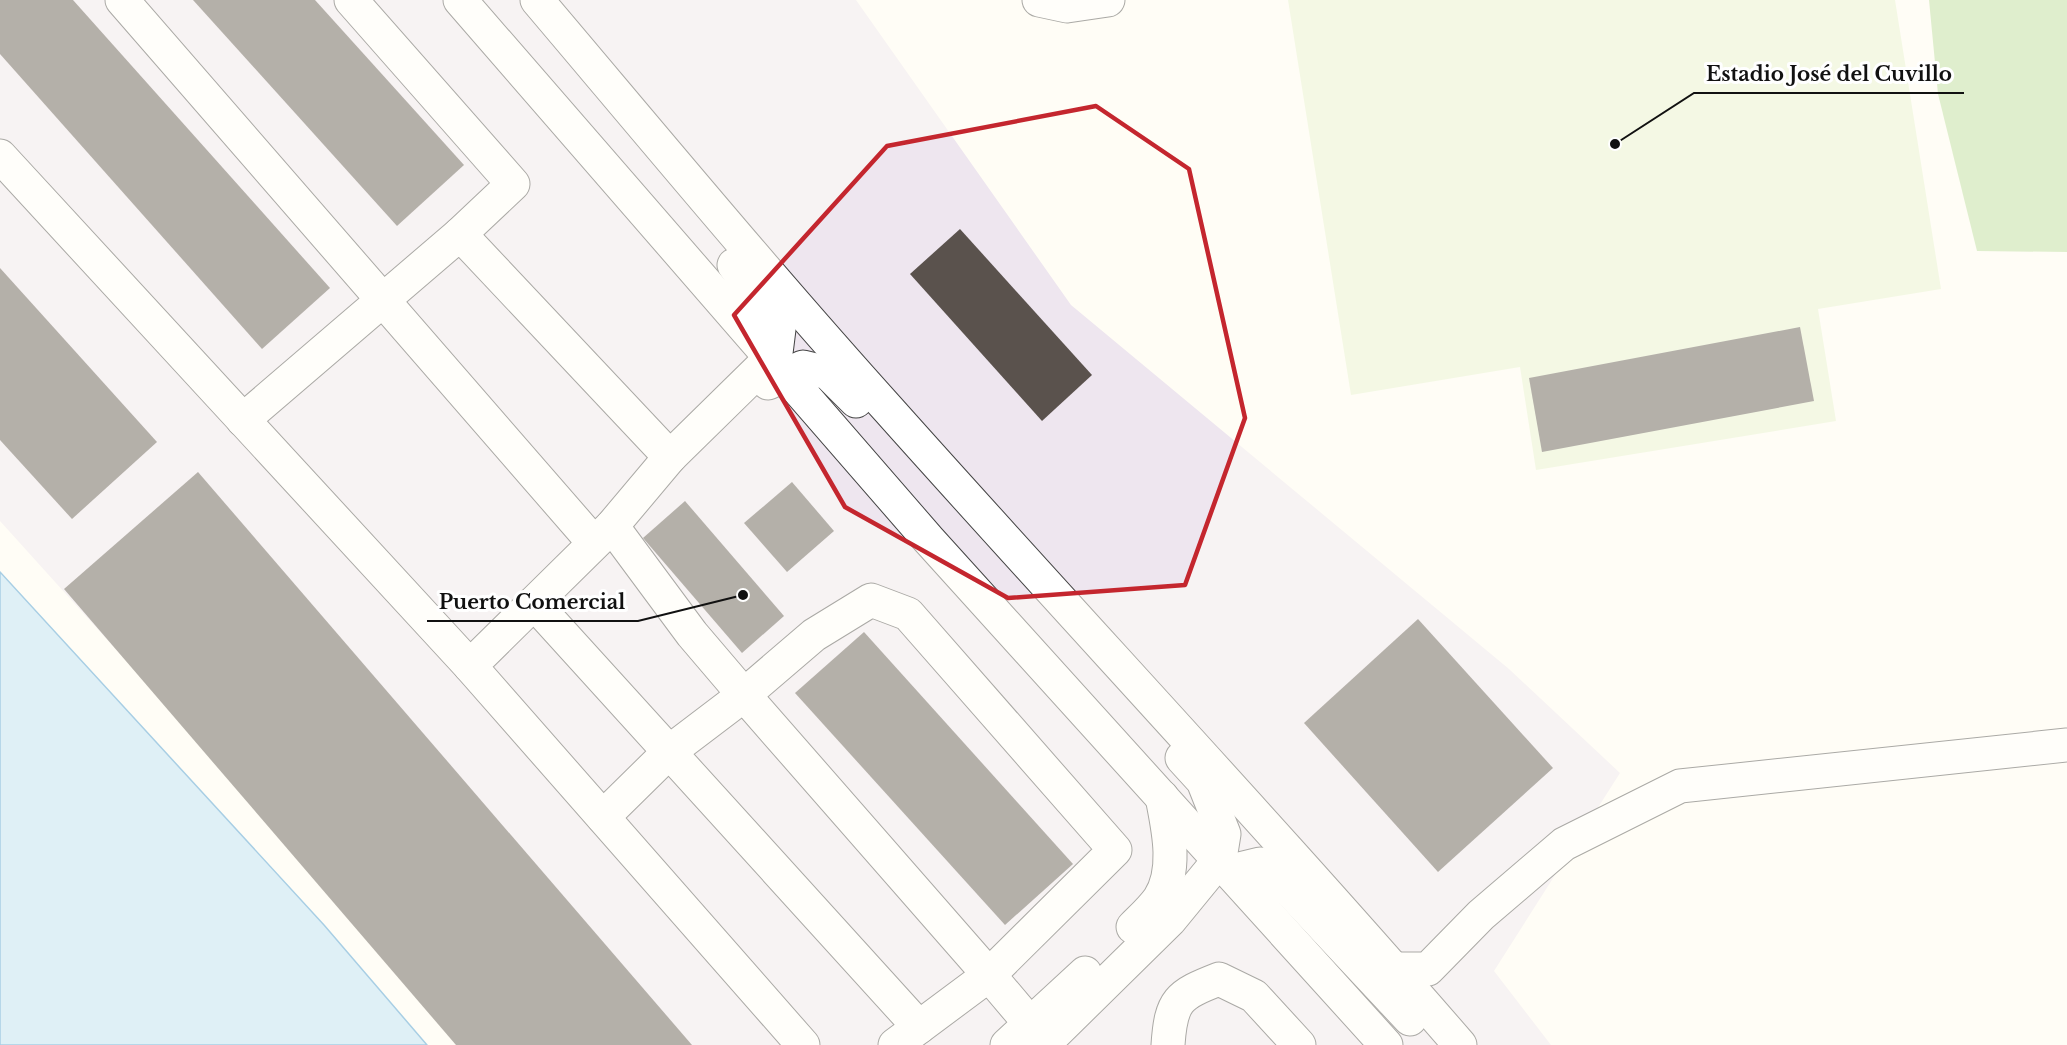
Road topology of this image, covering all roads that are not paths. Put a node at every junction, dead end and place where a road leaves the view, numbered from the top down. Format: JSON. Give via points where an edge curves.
{"nodes":[{"id":1,"x":122,"y":0,"type":"edge"},
{"id":2,"x":351,"y":0,"type":"edge"},
{"id":3,"x":460,"y":0,"type":"edge"},
{"id":4,"x":529,"y":0,"type":"edge"},
{"id":5,"x":537,"y":0,"type":"edge"},
{"id":6,"x":1039,"y":0,"type":"edge"},
{"id":7,"x":1108,"y":0,"type":"edge"},
{"id":8,"x":0,"y":156,"type":"edge"},
{"id":9,"x":460,"y":234,"type":"junction"},
{"id":10,"x":381,"y":299,"type":"junction"},
{"id":11,"x":778,"y":367,"type":"junction"},
{"id":12,"x":243,"y":420,"type":"junction"},
{"id":13,"x":670,"y":457,"type":"junction"},
{"id":14,"x":639,"y":495,"type":"junction"},
{"id":15,"x":603,"y":534,"type":"junction"},
{"id":16,"x":534,"y":603,"type":"junction"},
{"id":17,"x":470,"y":666,"type":"junction"},
{"id":18,"x":744,"y":695,"type":"junction"},
{"id":19,"x":2067,"y":745,"type":"edge"},
{"id":20,"x":669,"y":752,"type":"junction"},
{"id":21,"x":1162,"y":797,"type":"junction"},
{"id":22,"x":603,"y":817,"type":"junction"},
{"id":23,"x":1225,"y":865,"type":"junction"},
{"id":24,"x":1394,"y":969,"type":"junction"},
{"id":25,"x":989,"y":975,"type":"junction"},
{"id":26,"x":907,"y":1036,"type":"edge"},
{"id":27,"x":1042,"y":1037,"type":"edge"},
{"id":28,"x":803,"y":1045,"type":"edge"},
{"id":29,"x":1007,"y":1045,"type":"edge"},
{"id":30,"x":1168,"y":1045,"type":"edge"},
{"id":31,"x":1299,"y":1045,"type":"edge"},
{"id":32,"x":1386,"y":1045,"type":"edge"},
{"id":33,"x":1433,"y":1045,"type":"edge"},
{"id":34,"x":1460,"y":1045,"type":"edge"}],
"edges":[{"from":1,"to":10,"type":"street"},
{"from":2,"to":9,"type":"street","via":[[513,184]]},
{"from":3,"to":11,"type":"street"},
{"from":4,"to":11,"type":"street","via":[[758,296],[779,329]]},
{"from":5,"to":24,"type":"street","via":[[765,270]]},
{"from":6,"to":7,"type":"street","via":[[1067,6]]},
{"from":8,"to":12,"type":"street"},
{"from":9,"to":10,"type":"street"},
{"from":9,"to":13,"type":"street"},
{"from":10,"to":12,"type":"street"},
{"from":10,"to":15,"type":"street"},
{"from":11,"to":13,"type":"street"},
{"from":11,"to":14,"type":"street","via":[[689,466]]},
{"from":11,"to":21,"type":"street"},
{"from":11,"to":23,"type":"street","via":[[828,373],[1203,781],[1224,834]]},
{"from":12,"to":17,"type":"street"},
{"from":13,"to":14,"type":"street"},
{"from":14,"to":15,"type":"street"},
{"from":15,"to":16,"type":"street"},
{"from":15,"to":18,"type":"street"},
{"from":16,"to":17,"type":"street"},
{"from":16,"to":20,"type":"street"},
{"from":17,"to":22,"type":"street"},
{"from":18,"to":20,"type":"street"},
{"from":18,"to":25,"type":"street"},
{"from":18,"to":25,"type":"street","via":[[814,635],[871,600],[908,614],[1114,850]]},
{"from":19,"to":24,"type":"street","via":[[1680,786],[1564,844],[1482,915],[1428,969]]},
{"from":20,"to":22,"type":"street"},
{"from":20,"to":26,"type":"street"},
{"from":21,"to":23,"type":"street"},
{"from":21,"to":27,"type":"street","via":[[1170,839],[1169,869],[1160,898]]},
{"from":22,"to":28,"type":"street"},
{"from":23,"to":27,"type":"street"},
{"from":23,"to":32,"type":"street"},
{"from":23,"to":33,"type":"street","via":[[1260,864],[1278,878]]},
{"from":24,"to":34,"type":"street"},
{"from":25,"to":26,"type":"street"},
{"from":25,"to":27,"type":"street"},
{"from":27,"to":29,"type":"street"},
{"from":30,"to":31,"type":"street","via":[[1170,1014],[1189,991],[1219,979],[1254,996]]}]}
